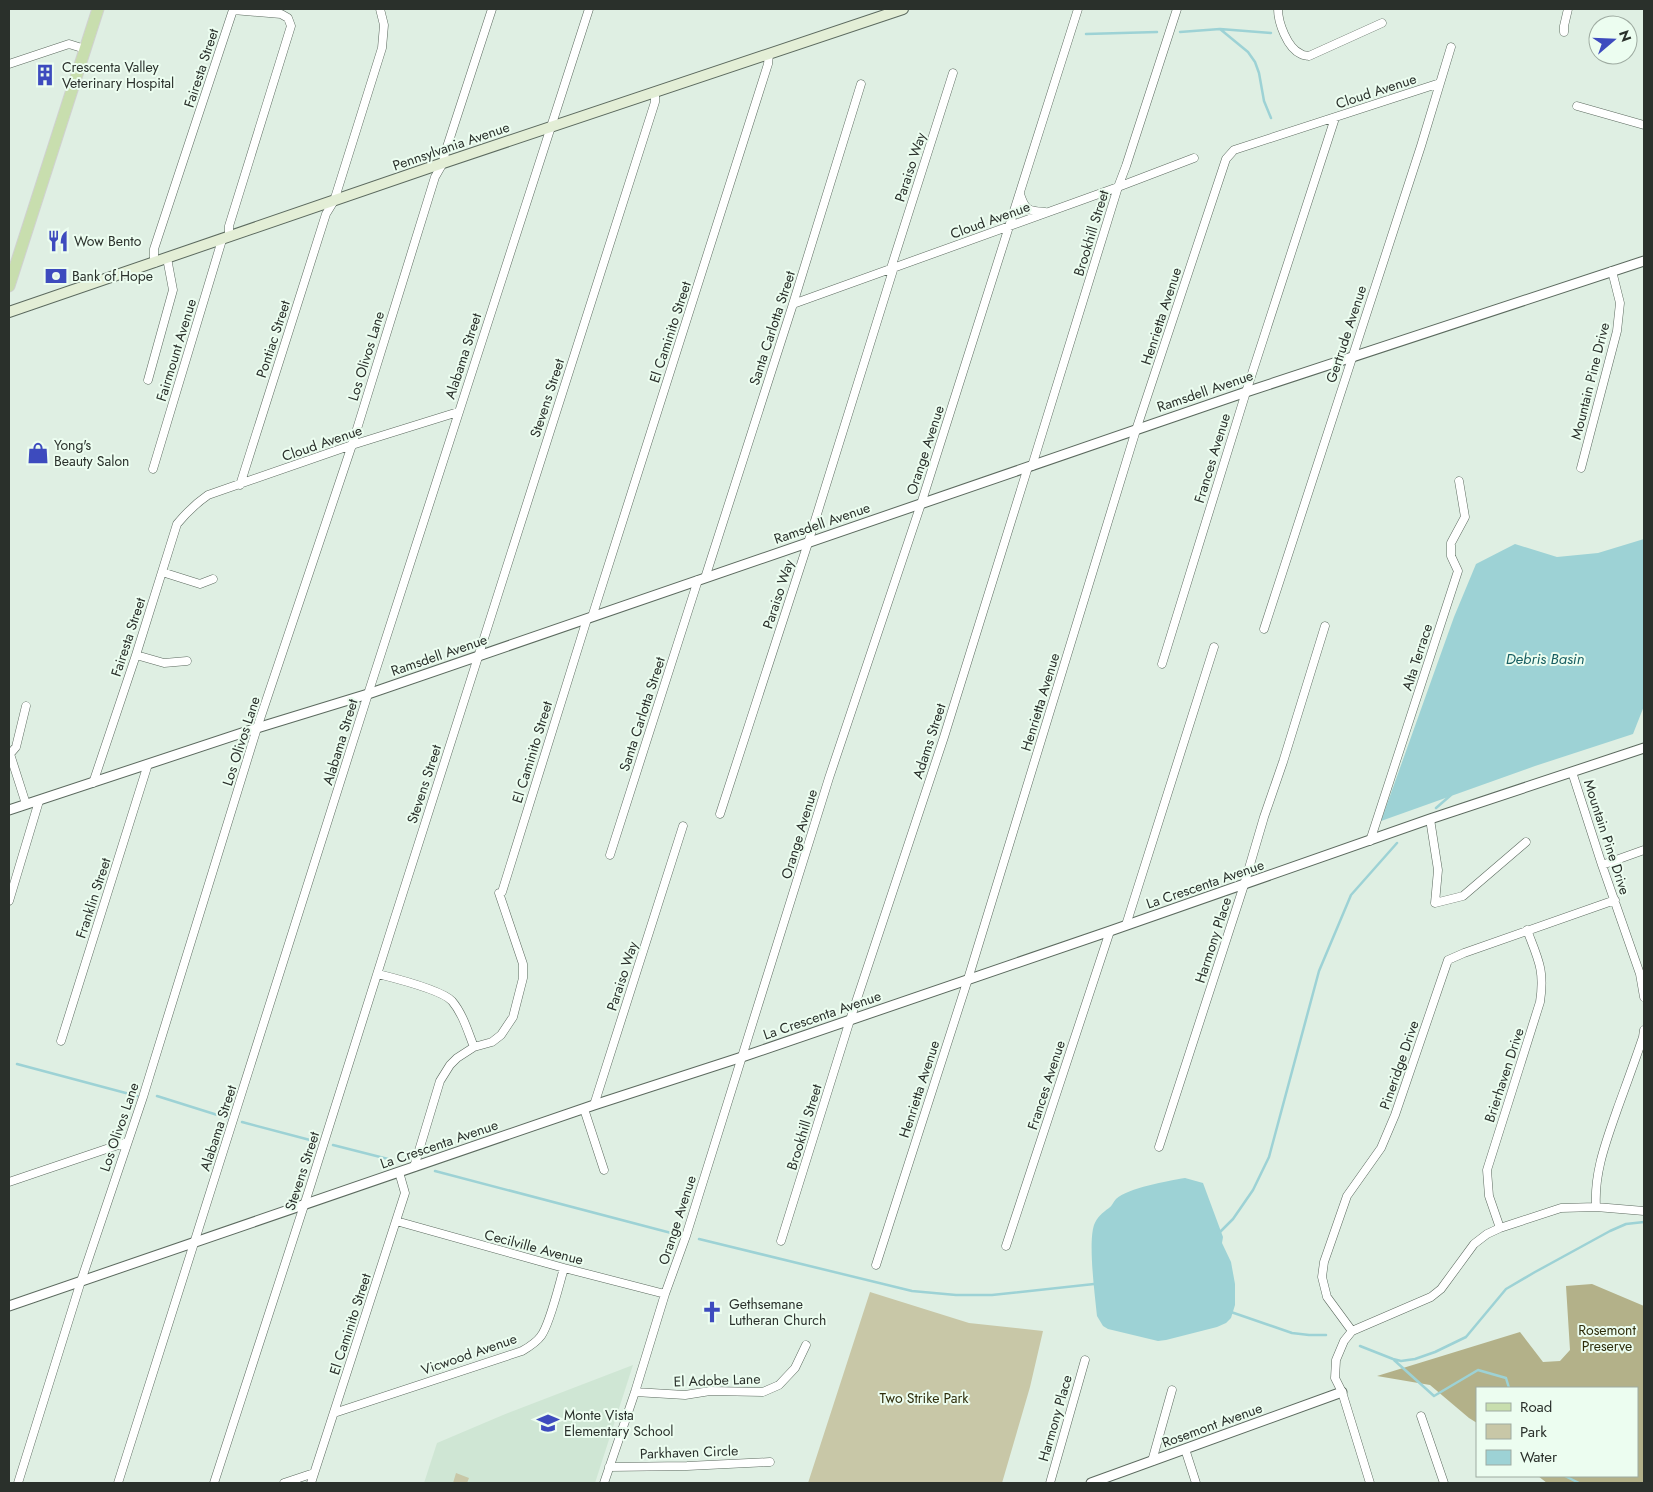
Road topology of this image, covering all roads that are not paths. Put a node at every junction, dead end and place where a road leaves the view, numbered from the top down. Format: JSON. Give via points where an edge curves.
{"nodes":[{"id":1,"x":98,"y":9,"type":"edge"},
{"id":2,"x":380,"y":9,"type":"edge"},
{"id":3,"x":492,"y":9,"type":"edge"},
{"id":4,"x":589,"y":9,"type":"edge"},
{"id":5,"x":903,"y":9,"type":"edge"},
{"id":6,"x":1078,"y":9,"type":"edge"},
{"id":7,"x":1177,"y":9,"type":"edge"},
{"id":8,"x":1278,"y":9,"type":"edge"},
{"id":9,"x":1568,"y":9,"type":"edge"},
{"id":10,"x":1382,"y":23,"type":"dead end"},
{"id":11,"x":1564,"y":32,"type":"dead end"},
{"id":12,"x":1450,"y":47,"type":"dead end"},
{"id":13,"x":85,"y":49,"type":"junction"},
{"id":14,"x":769,"y":54,"type":"junction"},
{"id":15,"x":9,"y":64,"type":"edge"},
{"id":16,"x":953,"y":73,"type":"dead end"},
{"id":17,"x":1440,"y":83,"type":"junction"},
{"id":18,"x":861,"y":84,"type":"dead end"},
{"id":19,"x":655,"y":93,"type":"junction"},
{"id":20,"x":1577,"y":106,"type":"dead end"},
{"id":21,"x":1335,"y":118,"type":"junction"},
{"id":22,"x":1644,"y":125,"type":"edge"},
{"id":23,"x":550,"y":127,"type":"junction"},
{"id":24,"x":1234,"y":150,"type":"joint"},
{"id":25,"x":1194,"y":158,"type":"dead end"},
{"id":26,"x":443,"y":163,"type":"junction"},
{"id":27,"x":1118,"y":187,"type":"junction"},
{"id":28,"x":1020,"y":194,"type":"junction"},
{"id":29,"x":334,"y":201,"type":"junction"},
{"id":30,"x":1047,"y":212,"type":"junction"},
{"id":31,"x":1010,"y":226,"type":"junction"},
{"id":32,"x":226,"y":238,"type":"junction"},
{"id":33,"x":167,"y":258,"type":"junction"},
{"id":34,"x":1644,"y":260,"type":"edge"},
{"id":35,"x":154,"y":263,"type":"junction"},
{"id":36,"x":892,"y":267,"type":"junction"},
{"id":37,"x":1612,"y":271,"type":"junction"},
{"id":38,"x":9,"y":286,"type":"edge"},
{"id":39,"x":793,"y":304,"type":"junction"},
{"id":40,"x":9,"y":312,"type":"edge"},
{"id":41,"x":1352,"y":355,"type":"junction"},
{"id":42,"x":148,"y":380,"type":"dead end"},
{"id":43,"x":1246,"y":392,"type":"junction"},
{"id":44,"x":458,"y":412,"type":"junction"},
{"id":45,"x":1136,"y":430,"type":"junction"},
{"id":46,"x":352,"y":445,"type":"junction"},
{"id":47,"x":1030,"y":466,"type":"junction"},
{"id":48,"x":1581,"y":468,"type":"dead end"},
{"id":49,"x":153,"y":469,"type":"dead end"},
{"id":50,"x":1459,"y":481,"type":"dead end"},
{"id":51,"x":240,"y":485,"type":"junction"},
{"id":52,"x":196,"y":504,"type":"joint"},
{"id":53,"x":921,"y":504,"type":"junction"},
{"id":54,"x":808,"y":543,"type":"junction"},
{"id":55,"x":162,"y":572,"type":"junction"},
{"id":56,"x":702,"y":579,"type":"junction"},
{"id":57,"x":213,"y":580,"type":"dead end"},
{"id":58,"x":589,"y":618,"type":"junction"},
{"id":59,"x":1325,"y":626,"type":"dead end"},
{"id":60,"x":1264,"y":629,"type":"dead end"},
{"id":61,"x":1214,"y":647,"type":"dead end"},
{"id":62,"x":136,"y":655,"type":"junction"},
{"id":63,"x":478,"y":656,"type":"junction"},
{"id":64,"x":187,"y":661,"type":"dead end"},
{"id":65,"x":1162,"y":664,"type":"dead end"},
{"id":66,"x":368,"y":694,"type":"junction"},
{"id":67,"x":26,"y":706,"type":"dead end"},
{"id":68,"x":257,"y":728,"type":"junction"},
{"id":69,"x":1644,"y":748,"type":"edge"},
{"id":70,"x":9,"y":754,"type":"edge"},
{"id":71,"x":148,"y":764,"type":"junction"},
{"id":72,"x":1572,"y":772,"type":"junction"},
{"id":73,"x":93,"y":783,"type":"junction"},
{"id":74,"x":39,"y":801,"type":"junction"},
{"id":75,"x":26,"y":804,"type":"junction"},
{"id":76,"x":9,"y":810,"type":"edge"},
{"id":77,"x":720,"y":814,"type":"dead end"},
{"id":78,"x":1430,"y":820,"type":"junction"},
{"id":79,"x":683,"y":826,"type":"dead end"},
{"id":80,"x":1370,"y":841,"type":"junction"},
{"id":81,"x":1526,"y":842,"type":"dead end"},
{"id":82,"x":1644,"y":850,"type":"edge"},
{"id":83,"x":610,"y":855,"type":"dead end"},
{"id":84,"x":1602,"y":865,"type":"junction"},
{"id":85,"x":1244,"y":885,"type":"junction"},
{"id":86,"x":1615,"y":900,"type":"junction"},
{"id":87,"x":9,"y":901,"type":"edge"},
{"id":88,"x":1126,"y":926,"type":"junction"},
{"id":89,"x":1527,"y":930,"type":"junction"},
{"id":90,"x":1110,"y":931,"type":"junction"},
{"id":91,"x":378,"y":974,"type":"junction"},
{"id":92,"x":968,"y":980,"type":"junction"},
{"id":93,"x":1644,"y":996,"type":"edge"},
{"id":94,"x":850,"y":1020,"type":"junction"},
{"id":95,"x":1644,"y":1030,"type":"edge"},
{"id":96,"x":61,"y":1041,"type":"dead end"},
{"id":97,"x":474,"y":1047,"type":"junction"},
{"id":98,"x":742,"y":1057,"type":"junction"},
{"id":99,"x":594,"y":1105,"type":"junction"},
{"id":100,"x":584,"y":1109,"type":"junction"},
{"id":101,"x":127,"y":1142,"type":"junction"},
{"id":102,"x":1159,"y":1147,"type":"dead end"},
{"id":103,"x":414,"y":1167,"type":"junction"},
{"id":104,"x":604,"y":1170,"type":"dead end"},
{"id":105,"x":399,"y":1172,"type":"junction"},
{"id":106,"x":9,"y":1182,"type":"edge"},
{"id":107,"x":304,"y":1205,"type":"junction"},
{"id":108,"x":1596,"y":1207,"type":"junction"},
{"id":109,"x":1644,"y":1211,"type":"edge"},
{"id":110,"x":396,"y":1221,"type":"junction"},
{"id":111,"x":1500,"y":1228,"type":"junction"},
{"id":112,"x":781,"y":1240,"type":"dead end"},
{"id":113,"x":194,"y":1243,"type":"junction"},
{"id":114,"x":1006,"y":1246,"type":"dead end"},
{"id":115,"x":876,"y":1266,"type":"dead end"},
{"id":116,"x":564,"y":1268,"type":"junction"},
{"id":117,"x":81,"y":1281,"type":"junction"},
{"id":118,"x":665,"y":1294,"type":"junction"},
{"id":119,"x":9,"y":1306,"type":"edge"},
{"id":120,"x":1352,"y":1332,"type":"junction"},
{"id":121,"x":806,"y":1345,"type":"dead end"},
{"id":122,"x":1084,"y":1360,"type":"dead end"},
{"id":123,"x":1172,"y":1390,"type":"dead end"},
{"id":124,"x":635,"y":1392,"type":"junction"},
{"id":125,"x":1342,"y":1392,"type":"junction"},
{"id":126,"x":334,"y":1412,"type":"junction"},
{"id":127,"x":1422,"y":1416,"type":"dead end"},
{"id":128,"x":1185,"y":1449,"type":"junction"},
{"id":129,"x":1152,"y":1461,"type":"junction"},
{"id":130,"x":770,"y":1462,"type":"dead end"},
{"id":131,"x":609,"y":1467,"type":"junction"},
{"id":132,"x":314,"y":1473,"type":"junction"},
{"id":133,"x":1096,"y":1482,"type":"edge"},
{"id":134,"x":18,"y":1483,"type":"edge"},
{"id":135,"x":118,"y":1483,"type":"edge"},
{"id":136,"x":214,"y":1483,"type":"edge"},
{"id":137,"x":284,"y":1483,"type":"edge"},
{"id":138,"x":311,"y":1483,"type":"edge"},
{"id":139,"x":604,"y":1483,"type":"edge"},
{"id":140,"x":1050,"y":1483,"type":"edge"},
{"id":141,"x":1196,"y":1483,"type":"edge"},
{"id":142,"x":1370,"y":1483,"type":"edge"},
{"id":143,"x":1444,"y":1483,"type":"edge"}],
"edges":[{"from":1,"to":13,"type":"main road"},
{"from":2,"to":29,"type":"street","via":[[384,25],[382,48]]},
{"from":3,"to":26,"type":"street","name":"Los Olivos Lane"},
{"from":4,"to":23,"type":"street","name":"Alabama Street"},
{"from":5,"to":14,"type":"main road","name":"Pennsylvania Avenue"},
{"from":6,"to":28,"type":"street","name":"Orange Avenue"},
{"from":7,"to":27,"type":"street","name":"Brookhill Street"},
{"from":8,"to":10,"type":"street","via":[[1278,20],[1294,49],[1309,56]]},
{"from":9,"to":11,"type":"street"},
{"from":12,"to":17,"type":"street","name":"Gertrude Avenue"},
{"from":13,"to":15,"type":"street","via":[[69,44]]},
{"from":13,"to":38,"type":"main road"},
{"from":14,"to":19,"type":"main road","name":"Pennsylvania Avenue"},
{"from":14,"to":58,"type":"street","name":"El Caminito Street"},
{"from":16,"to":36,"type":"street","name":"Paraiso Way"},
{"from":17,"to":21,"type":"street","name":"Cloud Avenue"},
{"from":17,"to":41,"type":"street","name":"Gertrude Avenue"},
{"from":18,"to":39,"type":"street","name":"Santa Carlotta Street"},
{"from":19,"to":23,"type":"main road","name":"Pennsylvania Avenue"},
{"from":19,"to":63,"type":"street","name":"Stevens Street","via":[[655,102]]},
{"from":20,"to":22,"type":"street"},
{"from":21,"to":24,"type":"street","name":"Cloud Avenue"},
{"from":21,"to":43,"type":"street","name":"Frances Avenue"},
{"from":23,"to":26,"type":"main road","name":"Pennsylvania Avenue"},
{"from":23,"to":44,"type":"street","name":"Alabama Street"},
{"from":24,"to":45,"type":"street","name":"Henrietta Avenue","via":[[1222,168]]},
{"from":25,"to":27,"type":"street","name":"Cloud Avenue"},
{"from":26,"to":29,"type":"main road","name":"Pennsylvania Avenue"},
{"from":26,"to":46,"type":"street","name":"Los Olivos Lane","via":[[435,177]]},
{"from":27,"to":30,"type":"street","name":"Cloud Avenue"},
{"from":27,"to":47,"type":"street","name":"Brookhill Street"},
{"from":28,"to":30,"type":"street","via":[[1027,209]]},
{"from":28,"to":31,"type":"street","name":"Orange Avenue"},
{"from":29,"to":32,"type":"main road","name":"Pennsylvania Avenue"},
{"from":29,"to":51,"type":"street","name":"Pontiac Street","via":[[326,214]]},
{"from":30,"to":31,"type":"street","name":"Cloud Avenue"},
{"from":31,"to":36,"type":"street","name":"Cloud Avenue"},
{"from":31,"to":53,"type":"street","name":"Orange Avenue"},
{"from":32,"to":33,"type":"main road","name":"Pennsylvania Avenue"},
{"from":32,"to":35,"type":"street","name":"Fairesta Street","via":[[291,26],[288,18],[281,14],[233,10],[154,249]]},
{"from":32,"to":49,"type":"street","name":"Fairmount Avenue"},
{"from":33,"to":35,"type":"main road","name":"Pennsylvania Avenue"},
{"from":33,"to":42,"type":"street","name":"Fairmount Avenue","via":[[173,290]]},
{"from":34,"to":37,"type":"street","name":"Ramsdell Avenue"},
{"from":35,"to":40,"type":"main road","name":"Pennsylvania Avenue"},
{"from":36,"to":39,"type":"street","name":"Cloud Avenue"},
{"from":36,"to":54,"type":"street","name":"Paraiso Way"},
{"from":37,"to":41,"type":"street","name":"Ramsdell Avenue"},
{"from":37,"to":48,"type":"street","name":"Mountain Pine Drive","via":[[1620,303],[1617,331]]},
{"from":39,"to":56,"type":"street","name":"Santa Carlotta Street"},
{"from":41,"to":43,"type":"street","name":"Ramsdell Avenue"},
{"from":41,"to":60,"type":"street","name":"Gertrude Avenue"},
{"from":43,"to":45,"type":"street","name":"Ramsdell Avenue"},
{"from":43,"to":65,"type":"street","name":"Frances Avenue"},
{"from":44,"to":46,"type":"street","name":"Cloud Avenue"},
{"from":44,"to":66,"type":"street","name":"Alabama Street"},
{"from":45,"to":47,"type":"street","name":"Ramsdell Avenue"},
{"from":45,"to":92,"type":"street","name":"Henrietta Avenue"},
{"from":46,"to":51,"type":"street","name":"Cloud Avenue"},
{"from":46,"to":68,"type":"street","name":"Los Olivos Lane"},
{"from":47,"to":53,"type":"street","name":"Ramsdell Avenue"},
{"from":47,"to":94,"type":"street","name":"Adams Street"},
{"from":50,"to":80,"type":"street","name":"Alta Terrace","via":[[1465,517],[1451,543],[1451,556],[1458,571]]},
{"from":51,"to":52,"type":"street","name":"Cloud Avenue","via":[[208,496]]},
{"from":52,"to":55,"type":"street","name":"Fairesta Street","via":[[177,524]]},
{"from":53,"to":54,"type":"street","name":"Ramsdell Avenue"},
{"from":53,"to":98,"type":"street","name":"Orange Avenue","via":[[829,778]]},
{"from":54,"to":56,"type":"street","name":"Ramsdell Avenue"},
{"from":54,"to":77,"type":"street","name":"Paraiso Way"},
{"from":55,"to":57,"type":"street","via":[[200,584]]},
{"from":55,"to":62,"type":"street","name":"Fairesta Street"},
{"from":56,"to":58,"type":"street","name":"Ramsdell Avenue"},
{"from":56,"to":83,"type":"street","name":"Santa Carlotta Street"},
{"from":58,"to":63,"type":"street","name":"Ramsdell Avenue"},
{"from":58,"to":97,"type":"street","name":"El Caminito Street","via":[[500,893],[523,964],[524,978],[513,1017],[500,1035],[492,1042]]},
{"from":59,"to":85,"type":"street","name":"Harmony Place"},
{"from":61,"to":88,"type":"street"},
{"from":62,"to":64,"type":"street","via":[[164,663]]},
{"from":62,"to":73,"type":"street","name":"Fairesta Street"},
{"from":63,"to":66,"type":"street","name":"Ramsdell Avenue"},
{"from":63,"to":91,"type":"street","name":"Stevens Street"},
{"from":66,"to":68,"type":"street","name":"Ramsdell Avenue"},
{"from":66,"to":113,"type":"street","name":"Alabama Street"},
{"from":67,"to":70,"type":"street","via":[[16,747]]},
{"from":68,"to":71,"type":"street","name":"Ramsdell Avenue"},
{"from":68,"to":101,"type":"street","name":"Los Olivos Lane"},
{"from":69,"to":72,"type":"street","name":"La Crescenta Avenue"},
{"from":70,"to":75,"type":"street"},
{"from":71,"to":73,"type":"street","name":"Ramsdell Avenue"},
{"from":71,"to":96,"type":"street","name":"Franklin Street"},
{"from":72,"to":78,"type":"street","name":"La Crescenta Avenue"},
{"from":72,"to":84,"type":"street","name":"Mountain Pine Drive"},
{"from":73,"to":74,"type":"street","name":"Ramsdell Avenue"},
{"from":74,"to":75,"type":"street","name":"Ramsdell Avenue"},
{"from":74,"to":87,"type":"street"},
{"from":75,"to":76,"type":"street","name":"Ramsdell Avenue"},
{"from":78,"to":80,"type":"street","name":"La Crescenta Avenue"},
{"from":78,"to":81,"type":"street","via":[[1438,870],[1435,903],[1464,896]]},
{"from":79,"to":99,"type":"street","name":"Paraiso Way"},
{"from":80,"to":85,"type":"street","name":"La Crescenta Avenue"},
{"from":82,"to":84,"type":"street"},
{"from":84,"to":86,"type":"street","name":"Mountain Pine Drive"},
{"from":85,"to":88,"type":"street","name":"La Crescenta Avenue"},
{"from":85,"to":102,"type":"street","name":"Harmony Place"},
{"from":86,"to":89,"type":"street","name":"Pineridge Drive"},
{"from":86,"to":93,"type":"street","name":"Mountain Pine Drive","via":[[1640,974]]},
{"from":88,"to":90,"type":"street","name":"La Crescenta Avenue"},
{"from":89,"to":111,"type":"street","name":"Brierhaven Drive","via":[[1541,968],[1543,984],[1487,1170],[1489,1196]]},
{"from":89,"to":120,"type":"street","name":"Pineridge Drive","via":[[1448,960],[1382,1148],[1347,1196],[1324,1262],[1322,1277],[1327,1297]]},
{"from":90,"to":92,"type":"street","name":"La Crescenta Avenue"},
{"from":90,"to":114,"type":"street","name":"Frances Avenue"},
{"from":91,"to":97,"type":"street","via":[[450,999],[464,1021]]},
{"from":91,"to":107,"type":"street","name":"Stevens Street"},
{"from":92,"to":94,"type":"street","name":"La Crescenta Avenue"},
{"from":92,"to":115,"type":"street","name":"Henrietta Avenue"},
{"from":94,"to":98,"type":"street","name":"La Crescenta Avenue"},
{"from":94,"to":112,"type":"street","name":"Brookhill Street"},
{"from":95,"to":108,"type":"street","via":[[1602,1151],[1597,1172]]},
{"from":97,"to":103,"type":"street","name":"El Caminito Street","via":[[450,1065],[440,1081]]},
{"from":98,"to":99,"type":"street","name":"La Crescenta Avenue"},
{"from":98,"to":118,"type":"street","name":"Orange Avenue"},
{"from":99,"to":100,"type":"street","name":"La Crescenta Avenue"},
{"from":100,"to":103,"type":"street","name":"La Crescenta Avenue"},
{"from":100,"to":104,"type":"street"},
{"from":101,"to":106,"type":"street"},
{"from":101,"to":117,"type":"street","name":"Los Olivos Lane"},
{"from":103,"to":105,"type":"street","name":"La Crescenta Avenue"},
{"from":105,"to":107,"type":"street","name":"La Crescenta Avenue"},
{"from":105,"to":110,"type":"street","name":"El Caminito Street","via":[[405,1193]]},
{"from":107,"to":113,"type":"street","name":"La Crescenta Avenue"},
{"from":107,"to":136,"type":"street","name":"Stevens Street"},
{"from":108,"to":109,"type":"street"},
{"from":108,"to":111,"type":"street","via":[[1561,1208]]},
{"from":110,"to":116,"type":"street","name":"Cecilville Avenue"},
{"from":110,"to":126,"type":"street","name":"El Caminito Street"},
{"from":111,"to":120,"type":"street","via":[[1474,1244],[1441,1290]]},
{"from":113,"to":117,"type":"street","name":"La Crescenta Avenue"},
{"from":113,"to":135,"type":"street","name":"Alabama Street"},
{"from":116,"to":118,"type":"street","name":"Cecilville Avenue"},
{"from":116,"to":126,"type":"street","name":"Vicwood Avenue","via":[[546,1325],[534,1344],[522,1351]]},
{"from":117,"to":119,"type":"street","name":"La Crescenta Avenue"},
{"from":117,"to":134,"type":"street","name":"Los Olivos Lane"},
{"from":118,"to":124,"type":"street","name":"Orange Avenue"},
{"from":120,"to":125,"type":"street","via":[[1336,1360],[1335,1378]]},
{"from":121,"to":124,"type":"street","name":"El Adobe Lane","via":[[795,1368],[779,1386],[763,1392],[710,1391],[685,1395]]},
{"from":122,"to":140,"type":"street","name":"Harmony Place"},
{"from":123,"to":129,"type":"street"},
{"from":124,"to":131,"type":"street","name":"Orange Avenue"},
{"from":125,"to":128,"type":"street","name":"Rosemont Avenue"},
{"from":125,"to":142,"type":"street"},
{"from":126,"to":132,"type":"street","name":"El Caminito Street"},
{"from":127,"to":143,"type":"street"},
{"from":128,"to":129,"type":"street","name":"Rosemont Avenue"},
{"from":128,"to":141,"type":"street"},
{"from":129,"to":133,"type":"street","name":"Rosemont Avenue"},
{"from":130,"to":131,"type":"street","name":"Parkhaven Circle"},
{"from":131,"to":139,"type":"street","name":"Orange Avenue"},
{"from":132,"to":137,"type":"street"},
{"from":132,"to":138,"type":"street","name":"El Caminito Street"}]}
